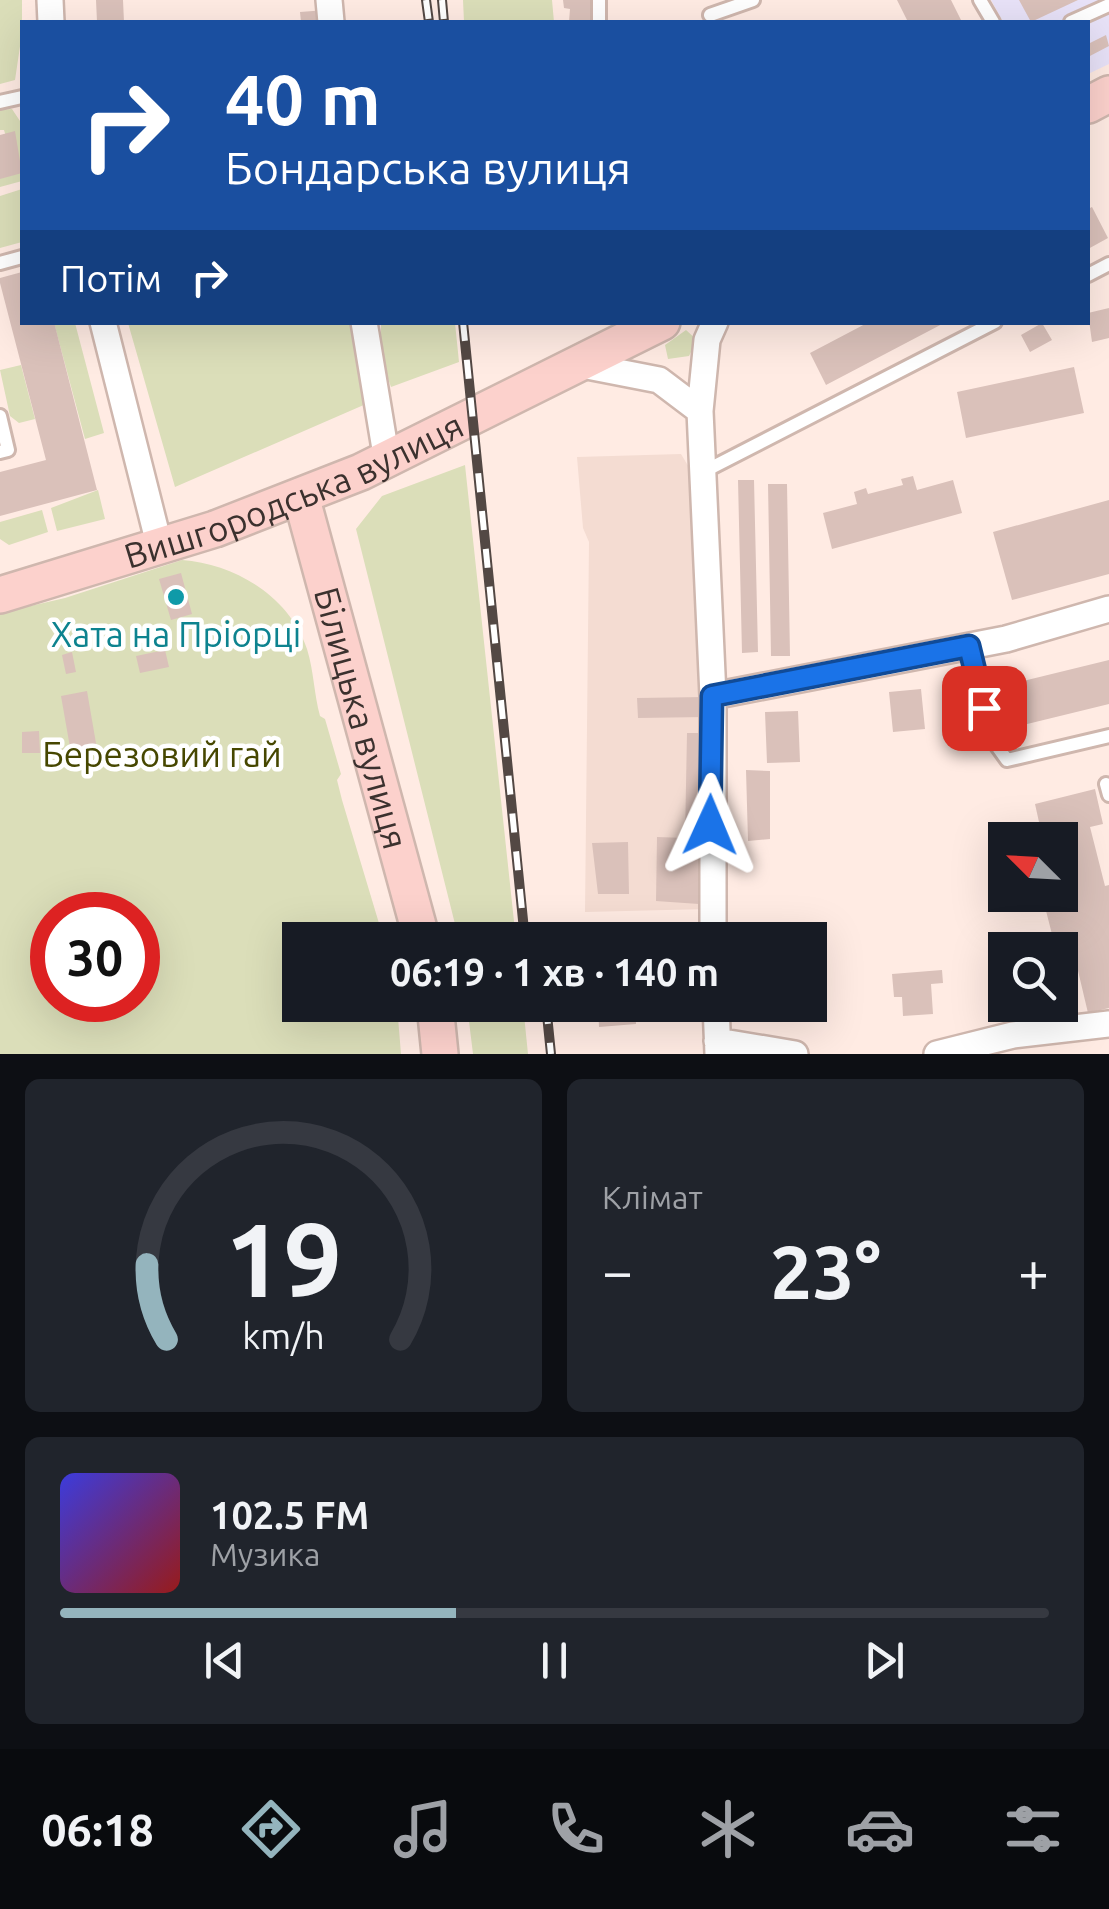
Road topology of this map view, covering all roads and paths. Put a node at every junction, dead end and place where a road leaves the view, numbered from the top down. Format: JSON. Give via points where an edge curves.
{"nodes":[{"id":1,"x":753,"y":0,"type":"edge"},
{"id":2,"x":1109,"y":5,"type":"edge"},
{"id":3,"x":710,"y":15,"type":"dead end"},
{"id":4,"x":1075,"y":20,"type":"edge"},
{"id":5,"x":104,"y":325,"type":"edge"},
{"id":6,"x":364,"y":325,"type":"edge"},
{"id":7,"x":656,"y":325,"type":"edge"},
{"id":8,"x":714,"y":325,"type":"edge"},
{"id":9,"x":988,"y":325,"type":"edge"},
{"id":10,"x":582,"y":365,"type":"junction"},
{"id":11,"x":700,"y":411,"type":"junction"},
{"id":12,"x":0,"y":416,"type":"edge"},
{"id":13,"x":0,"y":452,"type":"edge"},
{"id":14,"x":387,"y":461,"type":"junction"},
{"id":15,"x":705,"y":471,"type":"junction"},
{"id":16,"x":301,"y":496,"type":"junction"},
{"id":17,"x":160,"y":548,"type":"junction"},
{"id":18,"x":0,"y":595,"type":"edge"},
{"id":19,"x":1109,"y":609,"type":"edge"},
{"id":20,"x":969,"y":646,"type":"junction"},
{"id":21,"x":712,"y":696,"type":"junction"},
{"id":22,"x":1109,"y":736,"type":"edge"},
{"id":23,"x":417,"y":922,"type":"edge"},
{"id":24,"x":713,"y":922,"type":"edge"},
{"id":25,"x":436,"y":1022,"type":"edge"},
{"id":26,"x":717,"y":1022,"type":"edge"},
{"id":27,"x":1109,"y":1024,"type":"edge"},
{"id":28,"x":718,"y":1048,"type":"edge"},
{"id":29,"x":440,"y":1054,"type":"edge"},
{"id":30,"x":796,"y":1054,"type":"edge"},
{"id":31,"x":937,"y":1054,"type":"edge"}],
"edges":[{"from":1,"to":3,"type":"lane"},
{"from":2,"to":4,"type":"lane"},
{"from":5,"to":17,"type":"street"},
{"from":6,"to":14,"type":"street"},
{"from":7,"to":10,"type":"main road","name":"Вишгородська вулиця"},
{"from":8,"to":11,"type":"street","via":[[706,340]]},
{"from":9,"to":15,"type":"lane"},
{"from":10,"to":11,"type":"street","via":[[658,380]]},
{"from":10,"to":14,"type":"main road","name":"Вишгородська вулиця"},
{"from":11,"to":15,"type":"street"},
{"from":12,"to":13,"type":"lane","via":[[8,450]]},
{"from":14,"to":16,"type":"main road","name":"Вишгородська вулиця"},
{"from":15,"to":21,"type":"street"},
{"from":16,"to":17,"type":"main road","name":"Вишгородська вулиця"},
{"from":16,"to":23,"type":"main road","name":"Білицька вулиця"},
{"from":17,"to":18,"type":"main road","name":"Вишгородська вулиця"},
{"from":19,"to":20,"type":"street"},
{"from":20,"to":21,"type":"street"},
{"from":20,"to":22,"type":"lane","via":[[992,739],[1007,760]]},
{"from":21,"to":24,"type":"street"},
{"from":25,"to":29,"type":"main road"},
{"from":26,"to":28,"type":"street"},
{"from":27,"to":31,"type":"street","via":[[1014,1035]]},
{"from":28,"to":30,"type":"street"}]}
